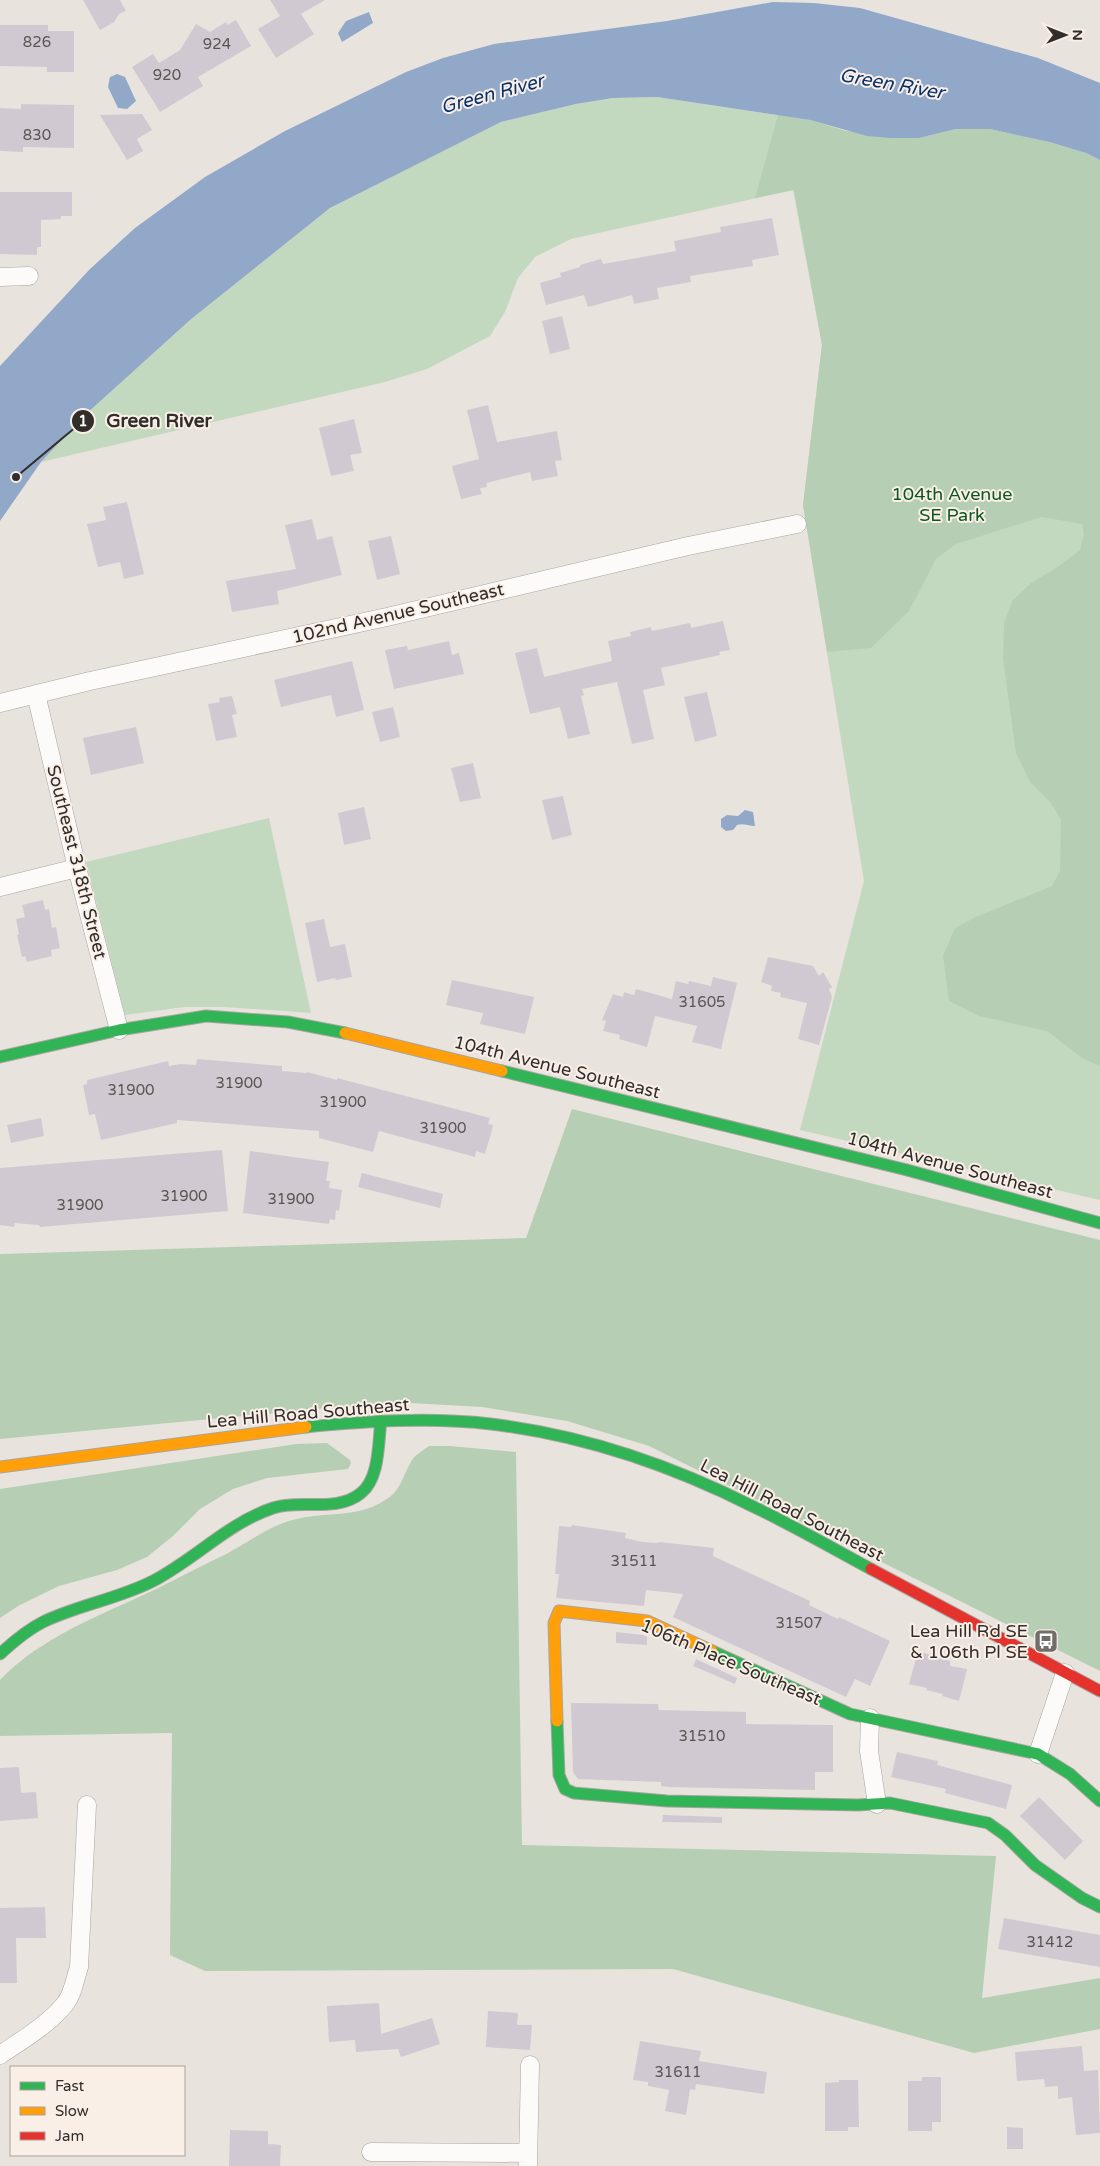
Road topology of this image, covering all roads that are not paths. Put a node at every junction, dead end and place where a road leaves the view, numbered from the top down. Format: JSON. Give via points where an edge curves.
{"nodes":[{"id":1,"x":0,"y":276,"type":"edge"},
{"id":2,"x":29,"y":276,"type":"dead end"},
{"id":3,"x":797,"y":524,"type":"dead end"},
{"id":4,"x":36,"y":694,"type":"junction"},
{"id":5,"x":0,"y":703,"type":"edge"},
{"id":6,"x":77,"y":868,"type":"junction"},
{"id":7,"x":0,"y":887,"type":"edge"},
{"id":8,"x":119,"y":1030,"type":"junction"},
{"id":9,"x":0,"y":1057,"type":"edge"},
{"id":10,"x":1100,"y":1224,"type":"edge"},
{"id":11,"x":381,"y":1421,"type":"junction"},
{"id":12,"x":0,"y":1467,"type":"edge"},
{"id":13,"x":0,"y":1654,"type":"edge"},
{"id":14,"x":1065,"y":1673,"type":"junction"},
{"id":15,"x":1100,"y":1691,"type":"edge"},
{"id":16,"x":870,"y":1718,"type":"junction"},
{"id":17,"x":1038,"y":1754,"type":"junction"},
{"id":18,"x":1100,"y":1801,"type":"edge"},
{"id":19,"x":877,"y":1804,"type":"junction"},
{"id":20,"x":86,"y":1805,"type":"dead end"},
{"id":21,"x":1100,"y":1907,"type":"edge"},
{"id":22,"x":0,"y":2055,"type":"edge"},
{"id":23,"x":530,"y":2065,"type":"dead end"},
{"id":24,"x":371,"y":2152,"type":"dead end"},
{"id":25,"x":528,"y":2160,"type":"edge"}],
"edges":[{"from":1,"to":2,"type":"street"},
{"from":3,"to":4,"type":"street","name":"102nd Avenue Southeast"},
{"from":4,"to":5,"type":"street","name":"102nd Avenue Southeast"},
{"from":4,"to":6,"type":"street","name":"Southeast 318th Street"},
{"from":6,"to":7,"type":"street"},
{"from":6,"to":8,"type":"street","name":"Southeast 318th Street"},
{"from":8,"to":9,"type":"street","name":"104th Avenue Southeast"},
{"from":8,"to":10,"type":"street","name":"104th Avenue Southeast","via":[[206,1016],[288,1022],[906,1170]]},
{"from":11,"to":12,"type":"street","name":"Lea Hill Road Southeast","via":[[258,1432]]},
{"from":11,"to":13,"type":"street","via":[[371,1480],[359,1494],[344,1501],[290,1504],[269,1510],[151,1582],[41,1622]]},
{"from":11,"to":14,"type":"street","name":"Lea Hill Road Southeast","via":[[491,1424],[531,1430],[642,1460],[754,1506]]},
{"from":14,"to":15,"type":"street","name":"Lea Hill Road Southeast"},
{"from":14,"to":17,"type":"street"},
{"from":16,"to":17,"type":"street","name":"106th Place Southeast"},
{"from":16,"to":19,"type":"street","via":[[870,1751]]},
{"from":16,"to":19,"type":"street","name":"106th Place Southeast","via":[[850,1714],[647,1621],[558,1611],[554,1623],[558,1775],[565,1789],[574,1794],[667,1801]]},
{"from":17,"to":18,"type":"street","name":"106th Place Southeast","via":[[1070,1774]]},
{"from":19,"to":21,"type":"street","via":[[890,1803],[1000,1828],[1040,1870],[1052,1875],[1090,1904]]},
{"from":20,"to":22,"type":"street","via":[[79,1967],[73,1988],[66,2003],[40,2027]]},
{"from":23,"to":25,"type":"street"},
{"from":24,"to":25,"type":"street"}]}
